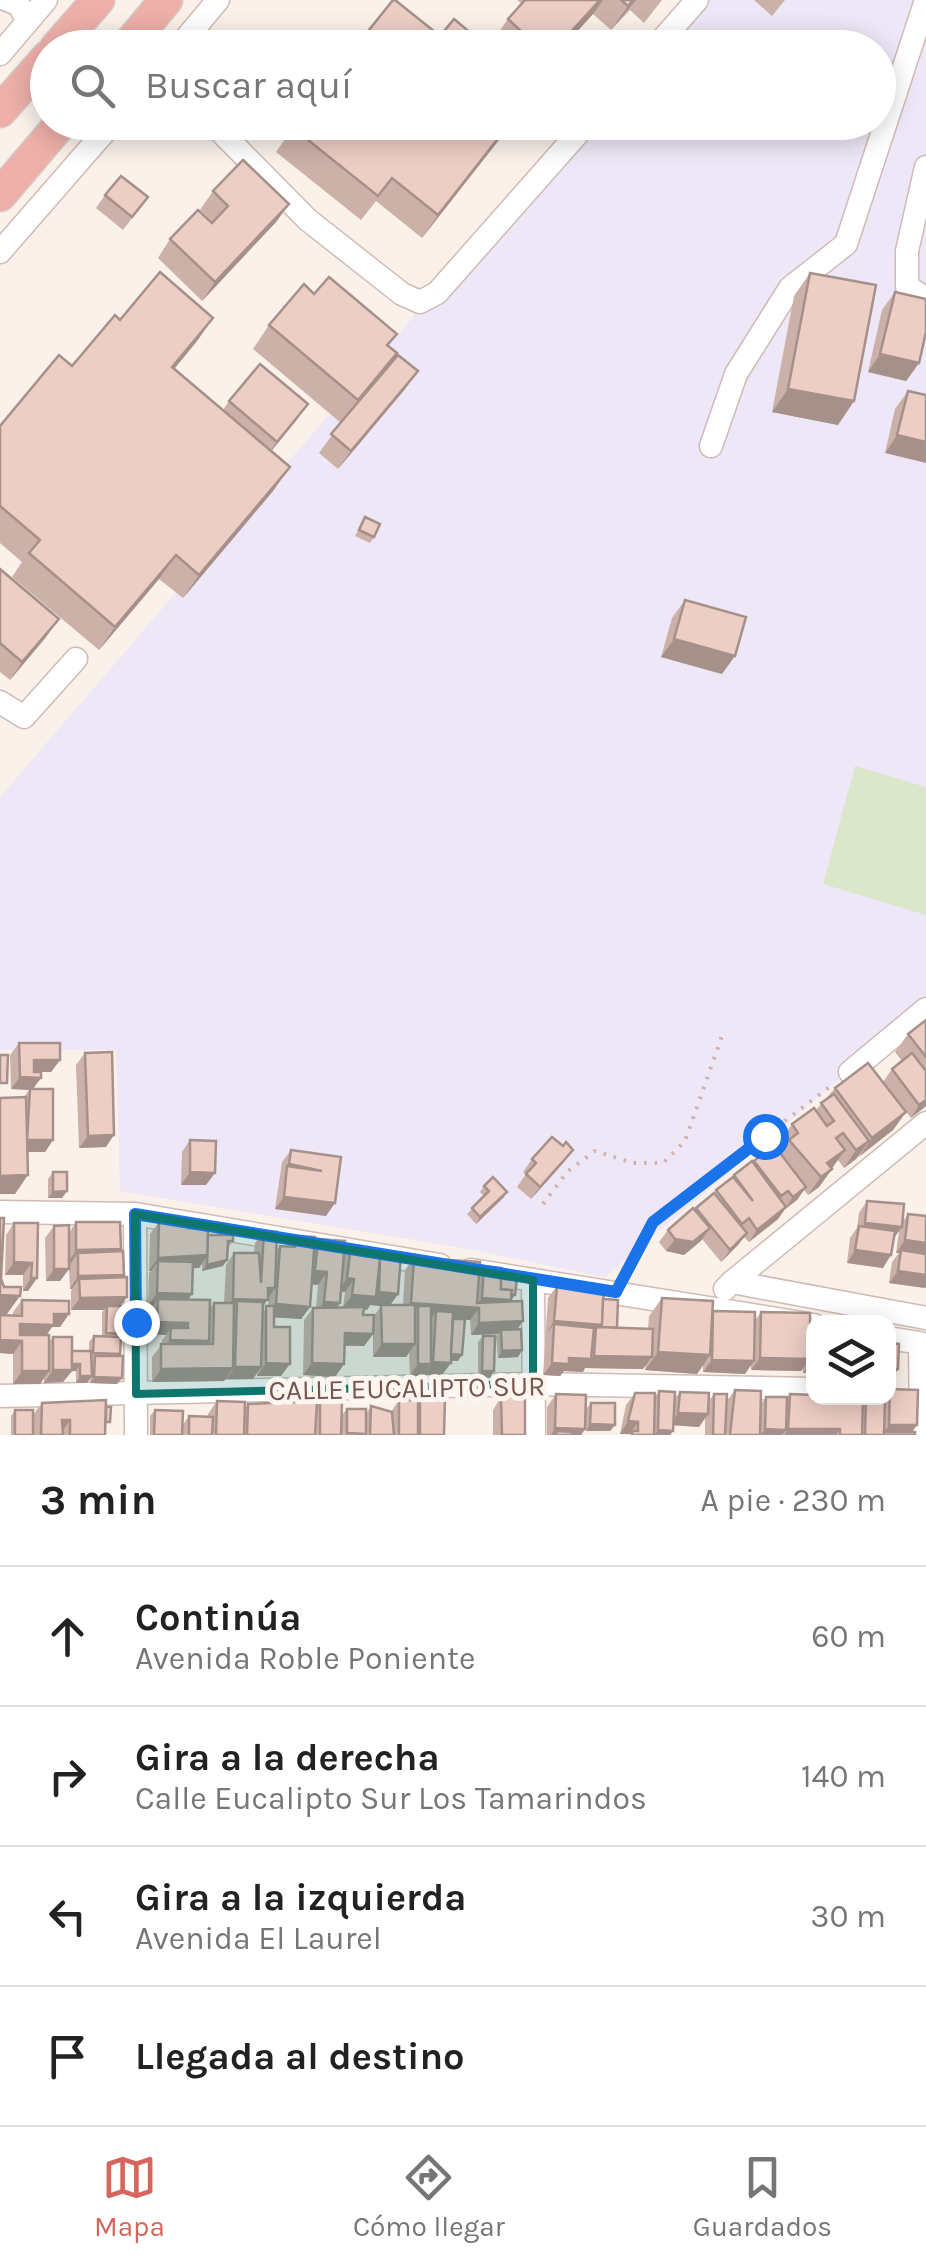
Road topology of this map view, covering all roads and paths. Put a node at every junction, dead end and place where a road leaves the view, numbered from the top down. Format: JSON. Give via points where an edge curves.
{"nodes":[{"id":1,"x":7,"y":0,"type":"edge"},
{"id":2,"x":46,"y":0,"type":"edge"},
{"id":3,"x":98,"y":0,"type":"edge"},
{"id":4,"x":166,"y":0,"type":"edge"},
{"id":5,"x":218,"y":0,"type":"edge"},
{"id":6,"x":697,"y":0,"type":"edge"},
{"id":7,"x":926,"y":0,"type":"edge"},
{"id":8,"x":28,"y":22,"type":"junction"},
{"id":9,"x":72,"y":30,"type":"edge"},
{"id":10,"x":141,"y":30,"type":"edge"},
{"id":11,"x":193,"y":30,"type":"edge"},
{"id":12,"x":670,"y":30,"type":"edge"},
{"id":13,"x":0,"y":54,"type":"edge"},
{"id":14,"x":30,"y":77,"type":"edge"},
{"id":15,"x":896,"y":92,"type":"edge"},
{"id":16,"x":0,"y":111,"type":"edge"},
{"id":17,"x":47,"y":140,"type":"edge"},
{"id":18,"x":97,"y":140,"type":"edge"},
{"id":19,"x":229,"y":140,"type":"edge"},
{"id":20,"x":572,"y":140,"type":"edge"},
{"id":21,"x":880,"y":140,"type":"edge"},
{"id":22,"x":926,"y":166,"type":"edge"},
{"id":23,"x":0,"y":195,"type":"edge"},
{"id":24,"x":0,"y":252,"type":"edge"},
{"id":25,"x":926,"y":299,"type":"edge"},
{"id":26,"x":711,"y":446,"type":"dead end"},
{"id":27,"x":76,"y":659,"type":"dead end"},
{"id":28,"x":0,"y":702,"type":"edge"},
{"id":29,"x":926,"y":1009,"type":"edge"},
{"id":30,"x":722,"y":1036,"type":"dead end"},
{"id":31,"x":850,"y":1072,"type":"joint"},
{"id":32,"x":926,"y":1123,"type":"edge"},
{"id":33,"x":543,"y":1204,"type":"dead end"},
{"id":34,"x":0,"y":1212,"type":"edge"},
{"id":35,"x":135,"y":1214,"type":"junction"},
{"id":36,"x":532,"y":1280,"type":"junction"},
{"id":37,"x":732,"y":1282,"type":"junction"},
{"id":38,"x":616,"y":1292,"type":"junction"},
{"id":39,"x":709,"y":1306,"type":"junction"},
{"id":40,"x":926,"y":1318,"type":"edge"},
{"id":41,"x":806,"y":1324,"type":"edge"},
{"id":42,"x":896,"y":1339,"type":"edge"},
{"id":43,"x":534,"y":1384,"type":"junction"},
{"id":44,"x":806,"y":1389,"type":"edge"},
{"id":45,"x":917,"y":1391,"type":"edge"},
{"id":46,"x":136,"y":1394,"type":"junction"},
{"id":47,"x":0,"y":1396,"type":"edge"},
{"id":48,"x":136,"y":1435,"type":"edge"},
{"id":49,"x":534,"y":1435,"type":"edge"},
{"id":50,"x":921,"y":1435,"type":"edge"}],
"edges":[{"from":1,"to":8,"type":"street","via":[[18,4]]},
{"from":2,"to":8,"type":"street"},
{"from":3,"to":9,"type":"highway"},
{"from":4,"to":10,"type":"highway"},
{"from":5,"to":11,"type":"street"},
{"from":6,"to":12,"type":"street"},
{"from":7,"to":15,"type":"street"},
{"from":8,"to":13,"type":"street"},
{"from":14,"to":16,"type":"highway"},
{"from":17,"to":23,"type":"highway"},
{"from":18,"to":24,"type":"street"},
{"from":19,"to":20,"type":"street","via":[[308,220],[420,302],[437,293]]},
{"from":21,"to":26,"type":"street","via":[[846,244],[790,288],[736,374]]},
{"from":22,"to":25,"type":"street","via":[[907,251],[907,286]]},
{"from":27,"to":28,"type":"street","via":[[24,717]]},
{"from":29,"to":31,"type":"street"},
{"from":30,"to":33,"type":"path","via":[[684,1141],[664,1163],[633,1164],[596,1151],[568,1171]]},
{"from":31,"to":38,"type":"path","via":[[653,1222]]},
{"from":32,"to":37,"type":"street"},
{"from":34,"to":35,"type":"street"},
{"from":35,"to":36,"type":"street"},
{"from":35,"to":46,"type":"street"},
{"from":36,"to":38,"type":"street"},
{"from":36,"to":43,"type":"street"},
{"from":37,"to":39,"type":"street"},
{"from":37,"to":40,"type":"street"},
{"from":38,"to":39,"type":"street"},
{"from":39,"to":41,"type":"street"},
{"from":42,"to":45,"type":"street","via":[[920,1343]]},
{"from":43,"to":44,"type":"street","name":"CALLE EUCALIPTO SUR"},
{"from":43,"to":46,"type":"street","name":"CALLE EUCALIPTO SUR"},
{"from":43,"to":49,"type":"street"},
{"from":45,"to":50,"type":"street"},
{"from":46,"to":47,"type":"street","name":"CALLE EUCALIPTO SUR"},
{"from":46,"to":48,"type":"street"}]}
